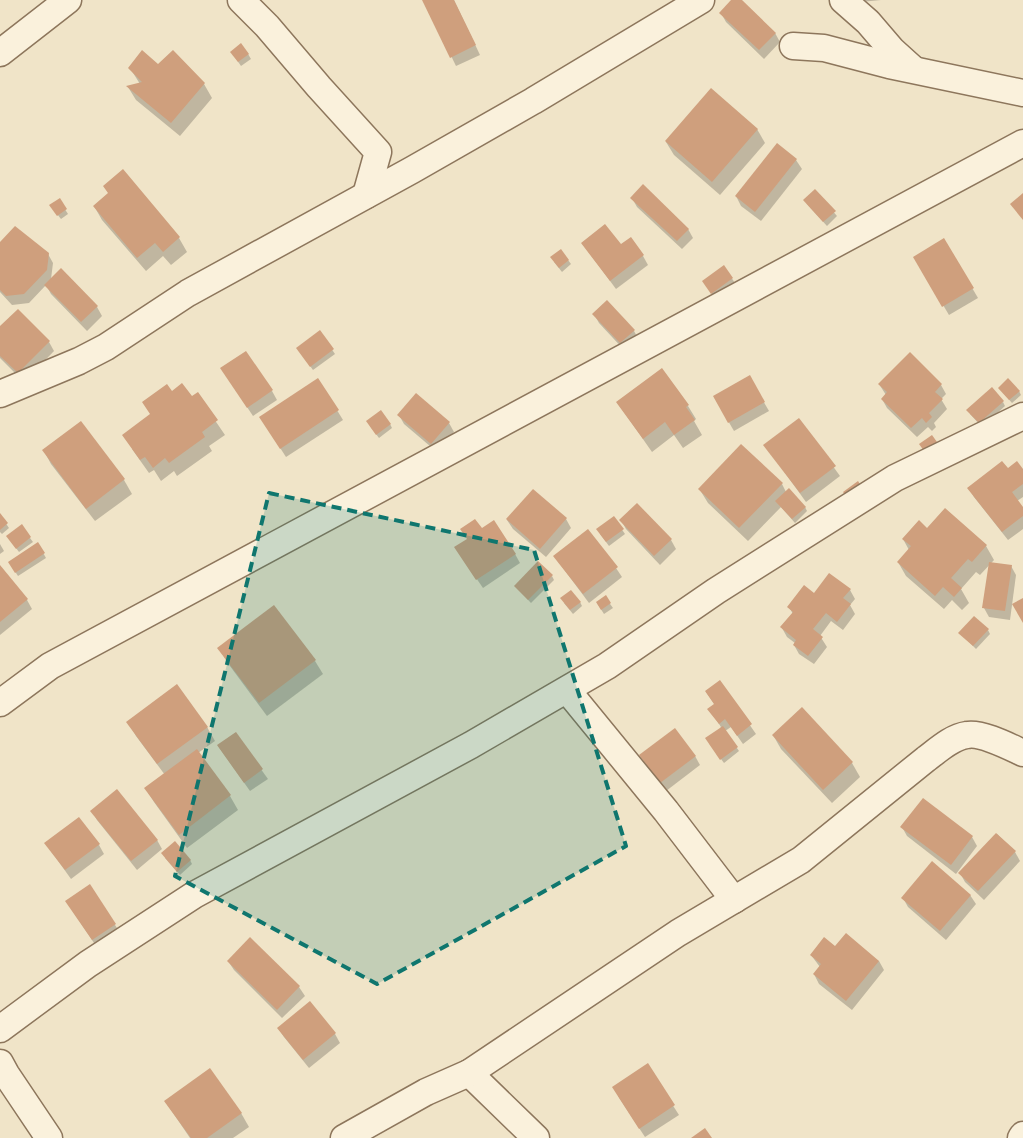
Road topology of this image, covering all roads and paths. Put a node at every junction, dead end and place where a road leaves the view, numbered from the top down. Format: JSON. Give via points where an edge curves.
{"nodes":[{"id":1,"x":68,"y":0,"type":"edge"},
{"id":2,"x":240,"y":0,"type":"edge"},
{"id":3,"x":701,"y":0,"type":"edge"},
{"id":4,"x":843,"y":0,"type":"edge"},
{"id":5,"x":793,"y":46,"type":"dead end"},
{"id":6,"x":0,"y":53,"type":"edge"},
{"id":7,"x":914,"y":70,"type":"junction"},
{"id":8,"x":1023,"y":93,"type":"edge"},
{"id":9,"x":1023,"y":143,"type":"edge"},
{"id":10,"x":366,"y":195,"type":"junction"},
{"id":11,"x":0,"y":394,"type":"edge"},
{"id":12,"x":1023,"y":416,"type":"edge"},
{"id":13,"x":567,"y":690,"type":"junction"},
{"id":14,"x":0,"y":703,"type":"edge"},
{"id":15,"x":1023,"y":753,"type":"edge"},
{"id":16,"x":734,"y":900,"type":"junction"},
{"id":17,"x":0,"y":1029,"type":"edge"},
{"id":18,"x":0,"y":1063,"type":"edge"},
{"id":19,"x":469,"y":1073,"type":"junction"},
{"id":20,"x":49,"y":1138,"type":"edge"},
{"id":21,"x":344,"y":1138,"type":"edge"},
{"id":22,"x":536,"y":1138,"type":"edge"}],
"edges":[{"from":1,"to":6,"type":"street"},
{"from":2,"to":10,"type":"street","via":[[267,26],[378,152]]},
{"from":3,"to":10,"type":"street","via":[[533,101]]},
{"from":4,"to":7,"type":"street"},
{"from":5,"to":7,"type":"street","via":[[824,48]]},
{"from":7,"to":8,"type":"street"},
{"from":9,"to":14,"type":"street","via":[[50,666]]},
{"from":10,"to":11,"type":"street","via":[[188,292],[79,361]]},
{"from":12,"to":13,"type":"street","via":[[895,478]]},
{"from":13,"to":16,"type":"street","via":[[666,810]]},
{"from":13,"to":17,"type":"street","via":[[194,895],[88,964]]},
{"from":15,"to":16,"type":"street","via":[[967,734],[947,743],[801,860]]},
{"from":16,"to":19,"type":"street","via":[[643,955]]},
{"from":18,"to":20,"type":"street"},
{"from":19,"to":21,"type":"street","via":[[426,1092]]},
{"from":19,"to":22,"type":"street"}]}
